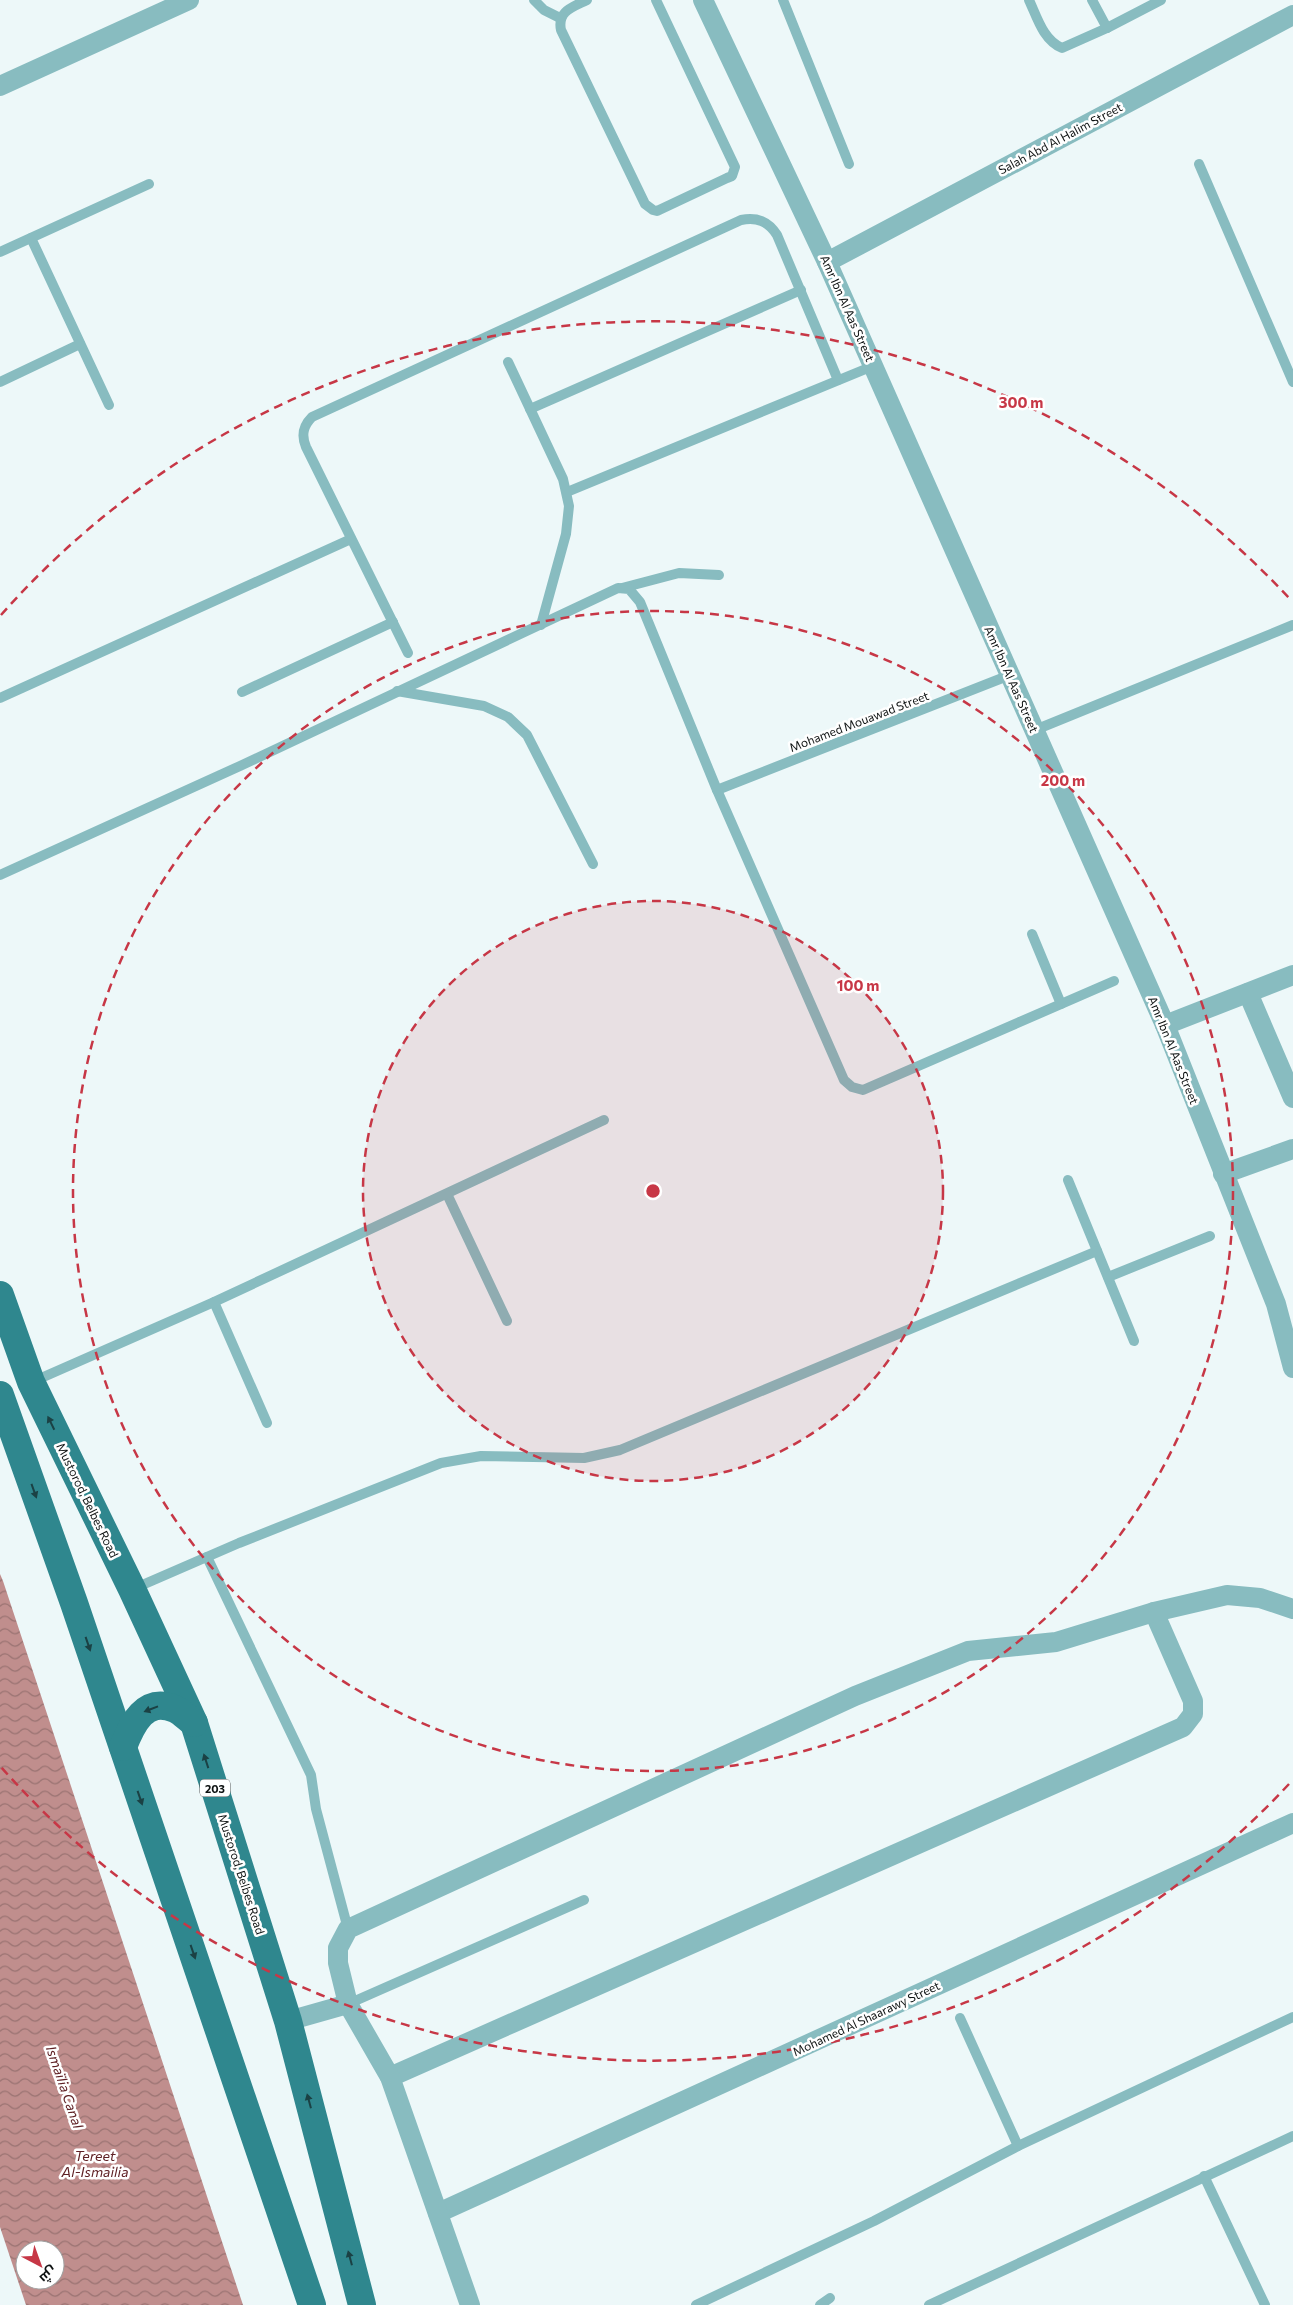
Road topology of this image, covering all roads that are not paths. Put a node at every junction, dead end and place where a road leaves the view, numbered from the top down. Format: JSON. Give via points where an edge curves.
{"nodes":[{"id":1,"x":189,"y":0,"type":"edge"},
{"id":2,"x":534,"y":0,"type":"edge"},
{"id":3,"x":588,"y":0,"type":"edge"},
{"id":4,"x":656,"y":0,"type":"edge"},
{"id":5,"x":703,"y":0,"type":"edge"},
{"id":6,"x":783,"y":0,"type":"edge"},
{"id":7,"x":1029,"y":0,"type":"edge"},
{"id":8,"x":1092,"y":0,"type":"edge"},
{"id":9,"x":1158,"y":1,"type":"edge"},
{"id":10,"x":1293,"y":15,"type":"edge"},
{"id":11,"x":560,"y":18,"type":"junction"},
{"id":12,"x":1107,"y":28,"type":"junction"},
{"id":13,"x":0,"y":86,"type":"edge"},
{"id":14,"x":849,"y":164,"type":"dead end"},
{"id":15,"x":1199,"y":164,"type":"dead end"},
{"id":16,"x":149,"y":184,"type":"dead end"},
{"id":17,"x":31,"y":238,"type":"junction"},
{"id":18,"x":0,"y":252,"type":"edge"},
{"id":19,"x":828,"y":262,"type":"junction"},
{"id":20,"x":801,"y":290,"type":"junction"},
{"id":21,"x":80,"y":344,"type":"junction"},
{"id":22,"x":508,"y":362,"type":"dead end"},
{"id":23,"x":873,"y":366,"type":"junction"},
{"id":24,"x":838,"y":380,"type":"junction"},
{"id":25,"x":0,"y":382,"type":"edge"},
{"id":26,"x":1293,"y":382,"type":"edge"},
{"id":27,"x":109,"y":404,"type":"dead end"},
{"id":28,"x":530,"y":409,"type":"junction"},
{"id":29,"x":567,"y":492,"type":"junction"},
{"id":30,"x":351,"y":539,"type":"junction"},
{"id":31,"x":719,"y":575,"type":"dead end"},
{"id":32,"x":618,"y":588,"type":"junction"},
{"id":33,"x":393,"y":622,"type":"junction"},
{"id":34,"x":541,"y":625,"type":"junction"},
{"id":35,"x":1293,"y":625,"type":"edge"},
{"id":36,"x":408,"y":653,"type":"dead end"},
{"id":37,"x":1010,"y":675,"type":"junction"},
{"id":38,"x":397,"y":691,"type":"junction"},
{"id":39,"x":242,"y":692,"type":"dead end"},
{"id":40,"x":0,"y":698,"type":"edge"},
{"id":41,"x":1035,"y":730,"type":"junction"},
{"id":42,"x":717,"y":790,"type":"junction"},
{"id":43,"x":593,"y":864,"type":"dead end"},
{"id":44,"x":0,"y":875,"type":"edge"},
{"id":45,"x":1032,"y":934,"type":"dead end"},
{"id":46,"x":1293,"y":975,"type":"edge"},
{"id":47,"x":1114,"y":981,"type":"dead end"},
{"id":48,"x":1248,"y":993,"type":"junction"},
{"id":49,"x":1061,"y":1004,"type":"junction"},
{"id":50,"x":1165,"y":1025,"type":"junction"},
{"id":51,"x":1293,"y":1098,"type":"edge"},
{"id":52,"x":604,"y":1120,"type":"dead end"},
{"id":53,"x":1293,"y":1149,"type":"edge"},
{"id":54,"x":1223,"y":1174,"type":"junction"},
{"id":55,"x":1068,"y":1180,"type":"dead end"},
{"id":56,"x":446,"y":1194,"type":"junction"},
{"id":57,"x":1210,"y":1236,"type":"dead end"},
{"id":58,"x":1097,"y":1251,"type":"junction"},
{"id":59,"x":1108,"y":1277,"type":"junction"},
{"id":60,"x":0,"y":1295,"type":"edge"},
{"id":61,"x":1284,"y":1301,"type":"edge"},
{"id":62,"x":214,"y":1302,"type":"junction"},
{"id":63,"x":507,"y":1321,"type":"dead end"},
{"id":64,"x":1134,"y":1341,"type":"dead end"},
{"id":65,"x":1293,"y":1368,"type":"edge"},
{"id":66,"x":31,"y":1382,"type":"junction"},
{"id":67,"x":0,"y":1395,"type":"edge"},
{"id":68,"x":267,"y":1423,"type":"dead end"},
{"id":69,"x":207,"y":1557,"type":"junction"},
{"id":70,"x":132,"y":1589,"type":"junction"},
{"id":71,"x":1293,"y":1609,"type":"edge"},
{"id":72,"x":1154,"y":1612,"type":"junction"},
{"id":73,"x":194,"y":1723,"type":"junction"},
{"id":74,"x":123,"y":1747,"type":"junction"},
{"id":75,"x":1293,"y":1823,"type":"edge"},
{"id":76,"x":584,"y":1900,"type":"dead end"},
{"id":77,"x":348,"y":1929,"type":"junction"},
{"id":78,"x":348,"y":2004,"type":"junction"},
{"id":79,"x":1293,"y":2017,"type":"edge"},
{"id":80,"x":960,"y":2018,"type":"dead end"},
{"id":81,"x":288,"y":2021,"type":"junction"},
{"id":82,"x":390,"y":2077,"type":"junction"},
{"id":83,"x":1293,"y":2136,"type":"edge"},
{"id":84,"x":1018,"y":2146,"type":"junction"},
{"id":85,"x":1204,"y":2176,"type":"junction"},
{"id":86,"x":438,"y":2213,"type":"junction"},
{"id":87,"x":830,"y":2298,"type":"dead end"},
{"id":88,"x":312,"y":2305,"type":"edge"},
{"id":89,"x":362,"y":2305,"type":"edge"},
{"id":90,"x":470,"y":2305,"type":"edge"},
{"id":91,"x":696,"y":2305,"type":"edge"},
{"id":92,"x":820,"y":2305,"type":"edge"},
{"id":93,"x":929,"y":2305,"type":"edge"},
{"id":94,"x":1264,"y":2305,"type":"edge"}],
"edges":[{"from":1,"to":13,"type":"street"},
{"from":2,"to":11,"type":"lane","via":[[544,10]]},
{"from":3,"to":11,"type":"lane","via":[[568,9]]},
{"from":4,"to":11,"type":"lane","via":[[735,167],[732,176],[657,211],[645,204],[561,30]]},
{"from":5,"to":19,"type":"street","name":"Amr Ibn Al Aas Street"},
{"from":6,"to":14,"type":"lane"},
{"from":7,"to":12,"type":"lane","via":[[1048,38],[1062,48]]},
{"from":8,"to":12,"type":"lane"},
{"from":9,"to":12,"type":"lane"},
{"from":10,"to":19,"type":"street","name":"Salah Abd Al Halim Street"},
{"from":15,"to":26,"type":"lane"},
{"from":16,"to":17,"type":"lane"},
{"from":17,"to":18,"type":"lane"},
{"from":17,"to":21,"type":"lane"},
{"from":19,"to":23,"type":"street","name":"Amr Ibn Al Aas Street"},
{"from":20,"to":24,"type":"lane"},
{"from":20,"to":28,"type":"lane"},
{"from":20,"to":30,"type":"lane","via":[[774,229],[762,220],[741,220],[318,414],[308,422],[303,441]]},
{"from":21,"to":25,"type":"lane"},
{"from":21,"to":27,"type":"lane"},
{"from":22,"to":28,"type":"lane"},
{"from":23,"to":24,"type":"lane"},
{"from":23,"to":37,"type":"street","name":"Amr Ibn Al Aas Street"},
{"from":24,"to":29,"type":"lane"},
{"from":28,"to":29,"type":"lane"},
{"from":29,"to":34,"type":"lane","via":[[569,520]]},
{"from":30,"to":33,"type":"lane"},
{"from":30,"to":40,"type":"lane"},
{"from":31,"to":32,"type":"lane","via":[[679,572]]},
{"from":32,"to":34,"type":"lane"},
{"from":32,"to":42,"type":"lane","via":[[629,589],[640,602]]},
{"from":33,"to":36,"type":"lane"},
{"from":33,"to":39,"type":"lane"},
{"from":34,"to":38,"type":"lane"},
{"from":35,"to":41,"type":"lane"},
{"from":37,"to":41,"type":"street","name":"Amr Ibn Al Aas Street"},
{"from":37,"to":42,"type":"lane","name":"Mohamed Mouawad Street"},
{"from":38,"to":43,"type":"lane","via":[[484,706],[518,725],[534,746]]},
{"from":38,"to":44,"type":"lane"},
{"from":41,"to":50,"type":"street","name":"Amr Ibn Al Aas Street"},
{"from":42,"to":49,"type":"lane","via":[[844,1080],[852,1087],[863,1090]]},
{"from":45,"to":49,"type":"lane"},
{"from":46,"to":48,"type":"street"},
{"from":47,"to":49,"type":"lane"},
{"from":48,"to":50,"type":"street"},
{"from":48,"to":51,"type":"street"},
{"from":50,"to":54,"type":"street","name":"Amr Ibn Al Aas Street"},
{"from":52,"to":56,"type":"lane"},
{"from":53,"to":54,"type":"street"},
{"from":54,"to":61,"type":"street","name":"Amr Ibn Al Aas Street"},
{"from":55,"to":58,"type":"lane"},
{"from":56,"to":62,"type":"lane"},
{"from":56,"to":63,"type":"lane"},
{"from":57,"to":59,"type":"lane"},
{"from":58,"to":59,"type":"lane"},
{"from":58,"to":69,"type":"lane","via":[[620,1450],[584,1458],[480,1456],[441,1463]]},
{"from":59,"to":64,"type":"lane"},
{"from":60,"to":66,"type":"main road","name":"Mustorod, Belbes Road","number":"203"},
{"from":61,"to":65,"type":"street","name":"Amr Ibn Al Aas Street","via":[[1287,1353]]},
{"from":62,"to":66,"type":"lane"},
{"from":62,"to":68,"type":"lane"},
{"from":70,"to":66,"type":"main road","name":"Mustorod, Belbes Road","number":"203","one_way":true},
{"from":67,"to":74,"type":"main road","one_way":true},
{"from":69,"to":70,"type":"lane"},
{"from":69,"to":77,"type":"lane","via":[[310,1775]]},
{"from":70,"to":73,"type":"main road","name":"Mustorod, Belbes Road","number":"203"},
{"from":71,"to":72,"type":"street","via":[[1260,1598],[1228,1595]]},
{"from":72,"to":77,"type":"street","via":[[1056,1642],[968,1651],[943,1659],[846,1700]]},
{"from":72,"to":82,"type":"street","via":[[1193,1701],[1193,1714],[1182,1727]]},
{"from":73,"to":74,"type":"main road","one_way":true,"via":[[175,1709],[156,1706],[140,1714]]},
{"from":81,"to":73,"type":"main road","name":"Mustorod, Belbes Road","number":"203","one_way":true},
{"from":74,"to":88,"type":"main road","one_way":true},
{"from":75,"to":86,"type":"street","name":"Mohamed Al Shaarawy Street"},
{"from":76,"to":78,"type":"lane"},
{"from":77,"to":78,"type":"street","via":[[338,1948],[338,1963]]},
{"from":78,"to":81,"type":"street"},
{"from":78,"to":82,"type":"street"},
{"from":79,"to":84,"type":"lane"},
{"from":80,"to":84,"type":"lane"},
{"from":89,"to":81,"type":"main road","name":"Mustorod, Belbes Road","number":"203","one_way":true},
{"from":82,"to":86,"type":"street"},
{"from":83,"to":85,"type":"lane"},
{"from":84,"to":91,"type":"lane","via":[[874,2221]]},
{"from":85,"to":93,"type":"lane"},
{"from":85,"to":94,"type":"lane"},
{"from":86,"to":90,"type":"street"},
{"from":87,"to":92,"type":"lane"}]}
